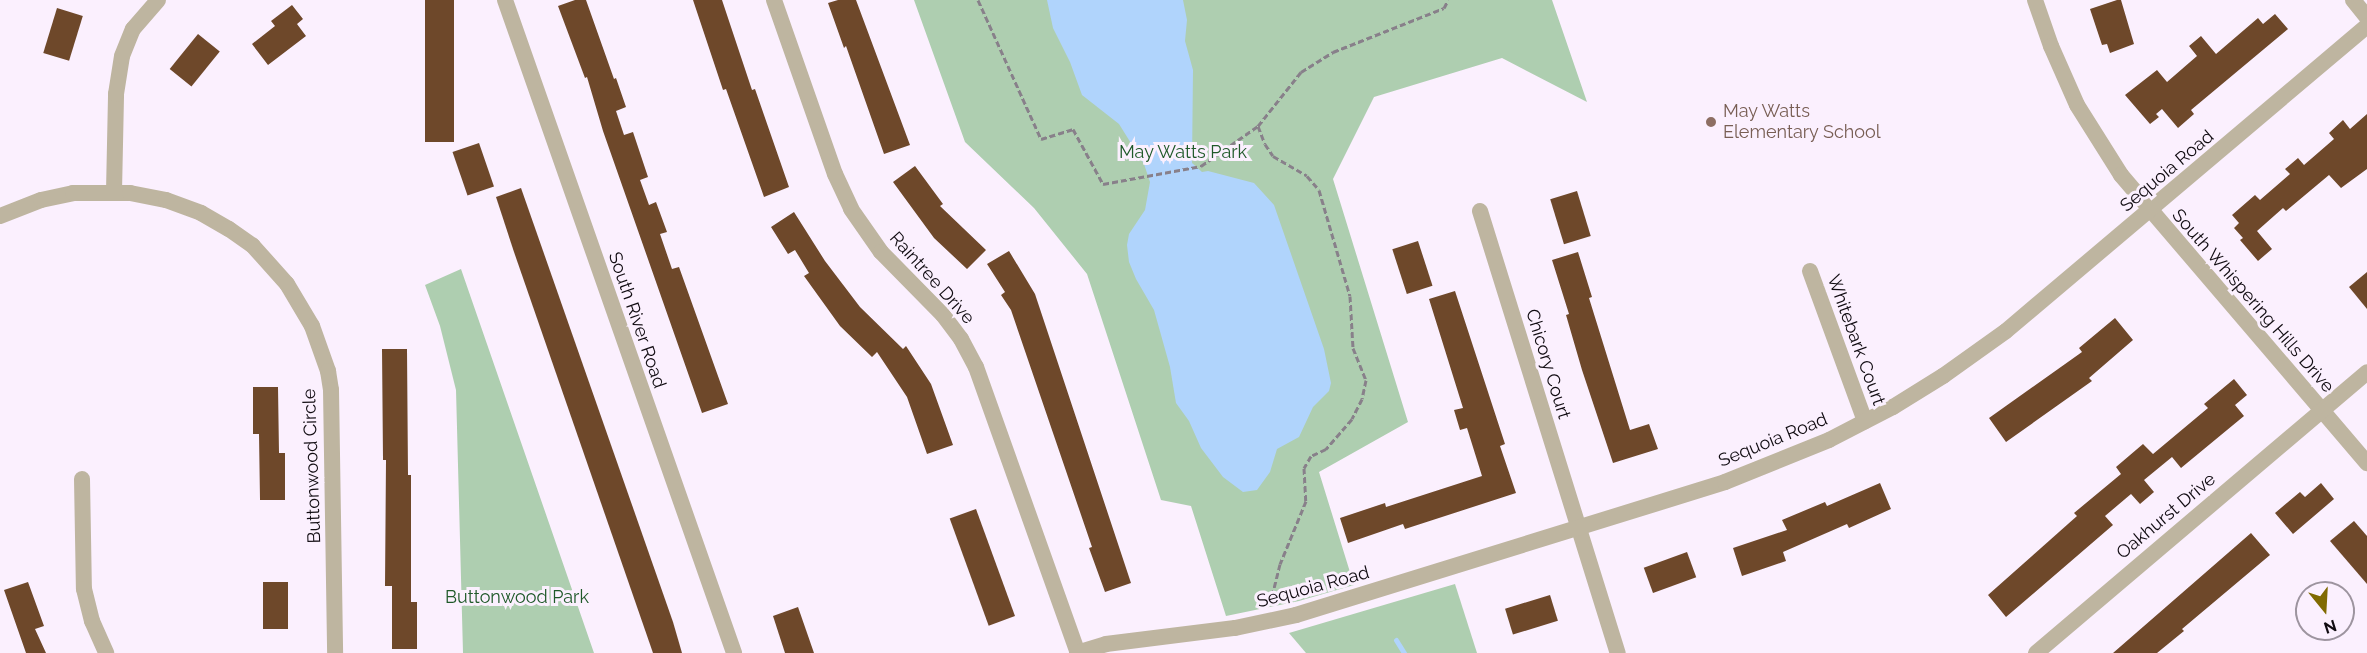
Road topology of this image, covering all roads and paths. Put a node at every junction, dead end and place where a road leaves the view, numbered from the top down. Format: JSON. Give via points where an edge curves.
{"nodes":[{"id":1,"x":158,"y":0,"type":"edge"},
{"id":2,"x":505,"y":0,"type":"edge"},
{"id":3,"x":774,"y":0,"type":"edge"},
{"id":4,"x":978,"y":0,"type":"edge"},
{"id":5,"x":1448,"y":0,"type":"edge"},
{"id":6,"x":2035,"y":0,"type":"edge"},
{"id":7,"x":2353,"y":0,"type":"edge"},
{"id":8,"x":2367,"y":17,"type":"edge"},
{"id":9,"x":2367,"y":26,"type":"edge"},
{"id":10,"x":1258,"y":126,"type":"junction"},
{"id":11,"x":114,"y":192,"type":"junction"},
{"id":12,"x":1480,"y":211,"type":"dead end"},
{"id":13,"x":2150,"y":211,"type":"junction"},
{"id":14,"x":0,"y":216,"type":"edge"},
{"id":15,"x":1810,"y":271,"type":"dead end"},
{"id":16,"x":2367,"y":372,"type":"edge"},
{"id":17,"x":2323,"y":410,"type":"junction"},
{"id":18,"x":1865,"y":421,"type":"junction"},
{"id":19,"x":2367,"y":463,"type":"edge"},
{"id":20,"x":82,"y":478,"type":"dead end"},
{"id":21,"x":1579,"y":528,"type":"junction"},
{"id":22,"x":1272,"y":595,"type":"dead end"},
{"id":23,"x":106,"y":653,"type":"edge"},
{"id":24,"x":335,"y":653,"type":"edge"},
{"id":25,"x":734,"y":653,"type":"edge"},
{"id":26,"x":1078,"y":653,"type":"edge"},
{"id":27,"x":1618,"y":653,"type":"edge"},
{"id":28,"x":2036,"y":653,"type":"edge"}],
"edges":[{"from":1,"to":11,"type":"street","via":[[133,29],[122,56],[116,94]]},
{"from":2,"to":25,"type":"street","name":"South River Road"},
{"from":3,"to":26,"type":"street","name":"Raintree Drive","via":[[851,209],[881,252],[943,315],[976,367]]},
{"from":4,"to":10,"type":"path","via":[[1041,139],[1073,129],[1103,184],[1202,166]]},
{"from":5,"to":10,"type":"path","via":[[1444,8],[1333,52],[1301,72]]},
{"from":6,"to":13,"type":"street","name":"South Whispering Hills Drive","via":[[2077,105],[2121,175]]},
{"from":7,"to":8,"type":"street"},
{"from":9,"to":13,"type":"street","name":"Sequoia Road"},
{"from":10,"to":22,"type":"path","via":[[1273,156],[1307,176],[1319,190],[1350,296],[1353,348],[1366,380],[1352,419],[1326,449],[1311,456],[1304,468],[1306,501],[1280,564]]},
{"from":11,"to":14,"type":"street","name":"Buttonwood Circle","via":[[73,193]]},
{"from":11,"to":24,"type":"street","name":"Buttonwood Circle","via":[[166,201],[201,213],[229,229],[270,262],[312,326],[328,371],[333,410]]},
{"from":12,"to":21,"type":"street","name":"Chicory Court"},
{"from":13,"to":17,"type":"street","name":"South Whispering Hills Drive"},
{"from":13,"to":18,"type":"street","name":"Sequoia Road","via":[[2006,332],[1943,376]]},
{"from":15,"to":18,"type":"street","name":"Whitebark Court"},
{"from":16,"to":17,"type":"street","name":"Oakhurst Drive"},
{"from":17,"to":19,"type":"street","name":"South Whispering Hills Drive"},
{"from":17,"to":28,"type":"street","name":"Oakhurst Drive"},
{"from":18,"to":21,"type":"street","name":"Sequoia Road","via":[[1768,466]]},
{"from":20,"to":23,"type":"street","via":[[84,589]]},
{"from":21,"to":26,"type":"street","name":"Sequoia Road","via":[[1296,615],[1213,631],[1106,644]]},
{"from":21,"to":27,"type":"street","name":"Chicory Court"}]}
